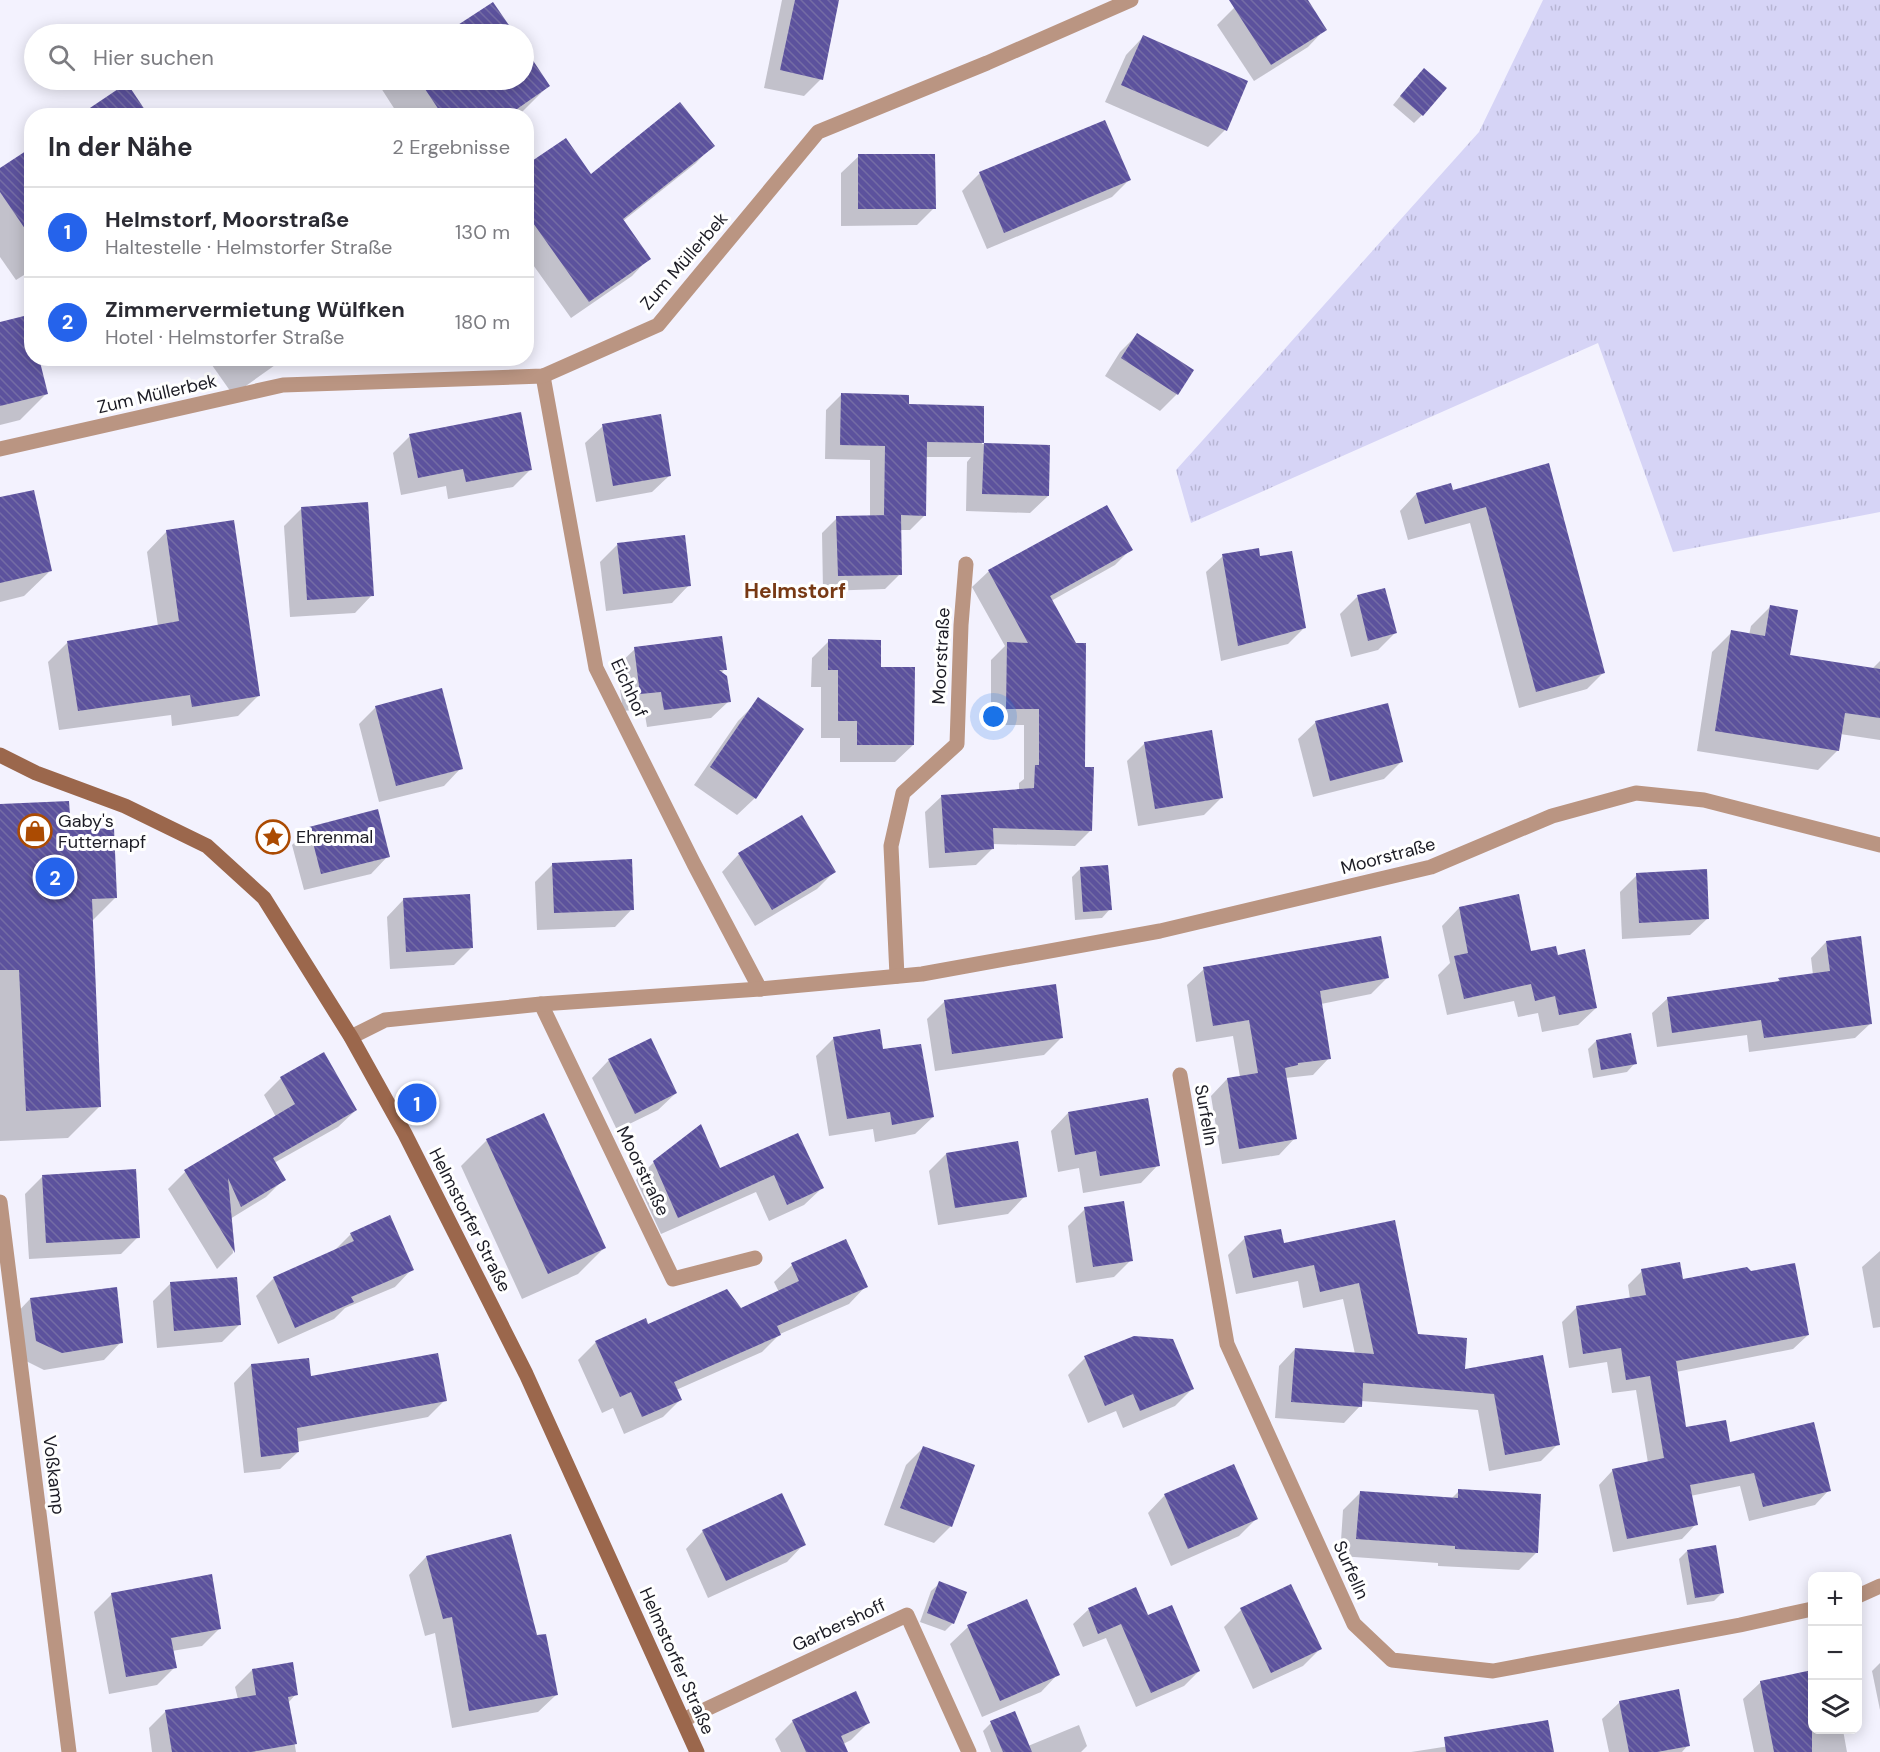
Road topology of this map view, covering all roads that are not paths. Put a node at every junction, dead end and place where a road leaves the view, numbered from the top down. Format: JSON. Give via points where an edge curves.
{"nodes":[{"id":1,"x":1131,"y":0,"type":"edge"},
{"id":2,"x":543,"y":376,"type":"junction"},
{"id":3,"x":0,"y":448,"type":"edge"},
{"id":4,"x":966,"y":564,"type":"dead end"},
{"id":5,"x":0,"y":755,"type":"edge"},
{"id":6,"x":1880,"y":845,"type":"edge"},
{"id":7,"x":897,"y":976,"type":"junction"},
{"id":8,"x":760,"y":989,"type":"junction"},
{"id":9,"x":541,"y":1004,"type":"junction"},
{"id":10,"x":351,"y":1037,"type":"junction"},
{"id":11,"x":1179,"y":1075,"type":"dead end"},
{"id":12,"x":0,"y":1202,"type":"edge"},
{"id":13,"x":755,"y":1258,"type":"dead end"},
{"id":14,"x":1880,"y":1586,"type":"edge"},
{"id":15,"x":1862,"y":1594,"type":"edge"},
{"id":16,"x":1808,"y":1610,"type":"edge"},
{"id":17,"x":683,"y":1720,"type":"junction"},
{"id":18,"x":69,"y":1752,"type":"edge"},
{"id":19,"x":696,"y":1752,"type":"edge"},
{"id":20,"x":969,"y":1752,"type":"edge"}],
"edges":[{"from":1,"to":2,"type":"street","name":"Zum Müllerbek","via":[[818,132],[658,325]]},
{"from":2,"to":3,"type":"street","name":"Zum Müllerbek","via":[[283,385]]},
{"from":2,"to":8,"type":"street","name":"Eichhof","via":[[596,668]]},
{"from":4,"to":7,"type":"street","name":"Moorstraße","via":[[957,744],[903,793],[891,846]]},
{"from":5,"to":10,"type":"main road","name":"Helmstorfer Straße","via":[[36,773],[125,806],[207,846],[264,898]]},
{"from":6,"to":7,"type":"street","name":"Moorstraße","via":[[1704,800],[1636,793],[1552,816],[1431,867],[1160,931]]},
{"from":7,"to":8,"type":"street","name":"Moorstraße"},
{"from":8,"to":9,"type":"street","name":"Moorstraße"},
{"from":9,"to":10,"type":"street","name":"Moorstraße","via":[[385,1020]]},
{"from":9,"to":13,"type":"street","name":"Moorstraße","via":[[673,1280]]},
{"from":10,"to":17,"type":"main road","name":"Helmstorfer Straße","via":[[405,1134],[526,1374]]},
{"from":11,"to":16,"type":"street","name":"Surfelln","via":[[1227,1344],[1354,1624],[1392,1660],[1492,1671]]},
{"from":12,"to":18,"type":"street","name":"Voßkamp"},
{"from":14,"to":15,"type":"street"},
{"from":17,"to":19,"type":"main road","name":"Helmstorfer Straße"},
{"from":17,"to":20,"type":"street","name":"Garbershoff","via":[[907,1615]]}]}
